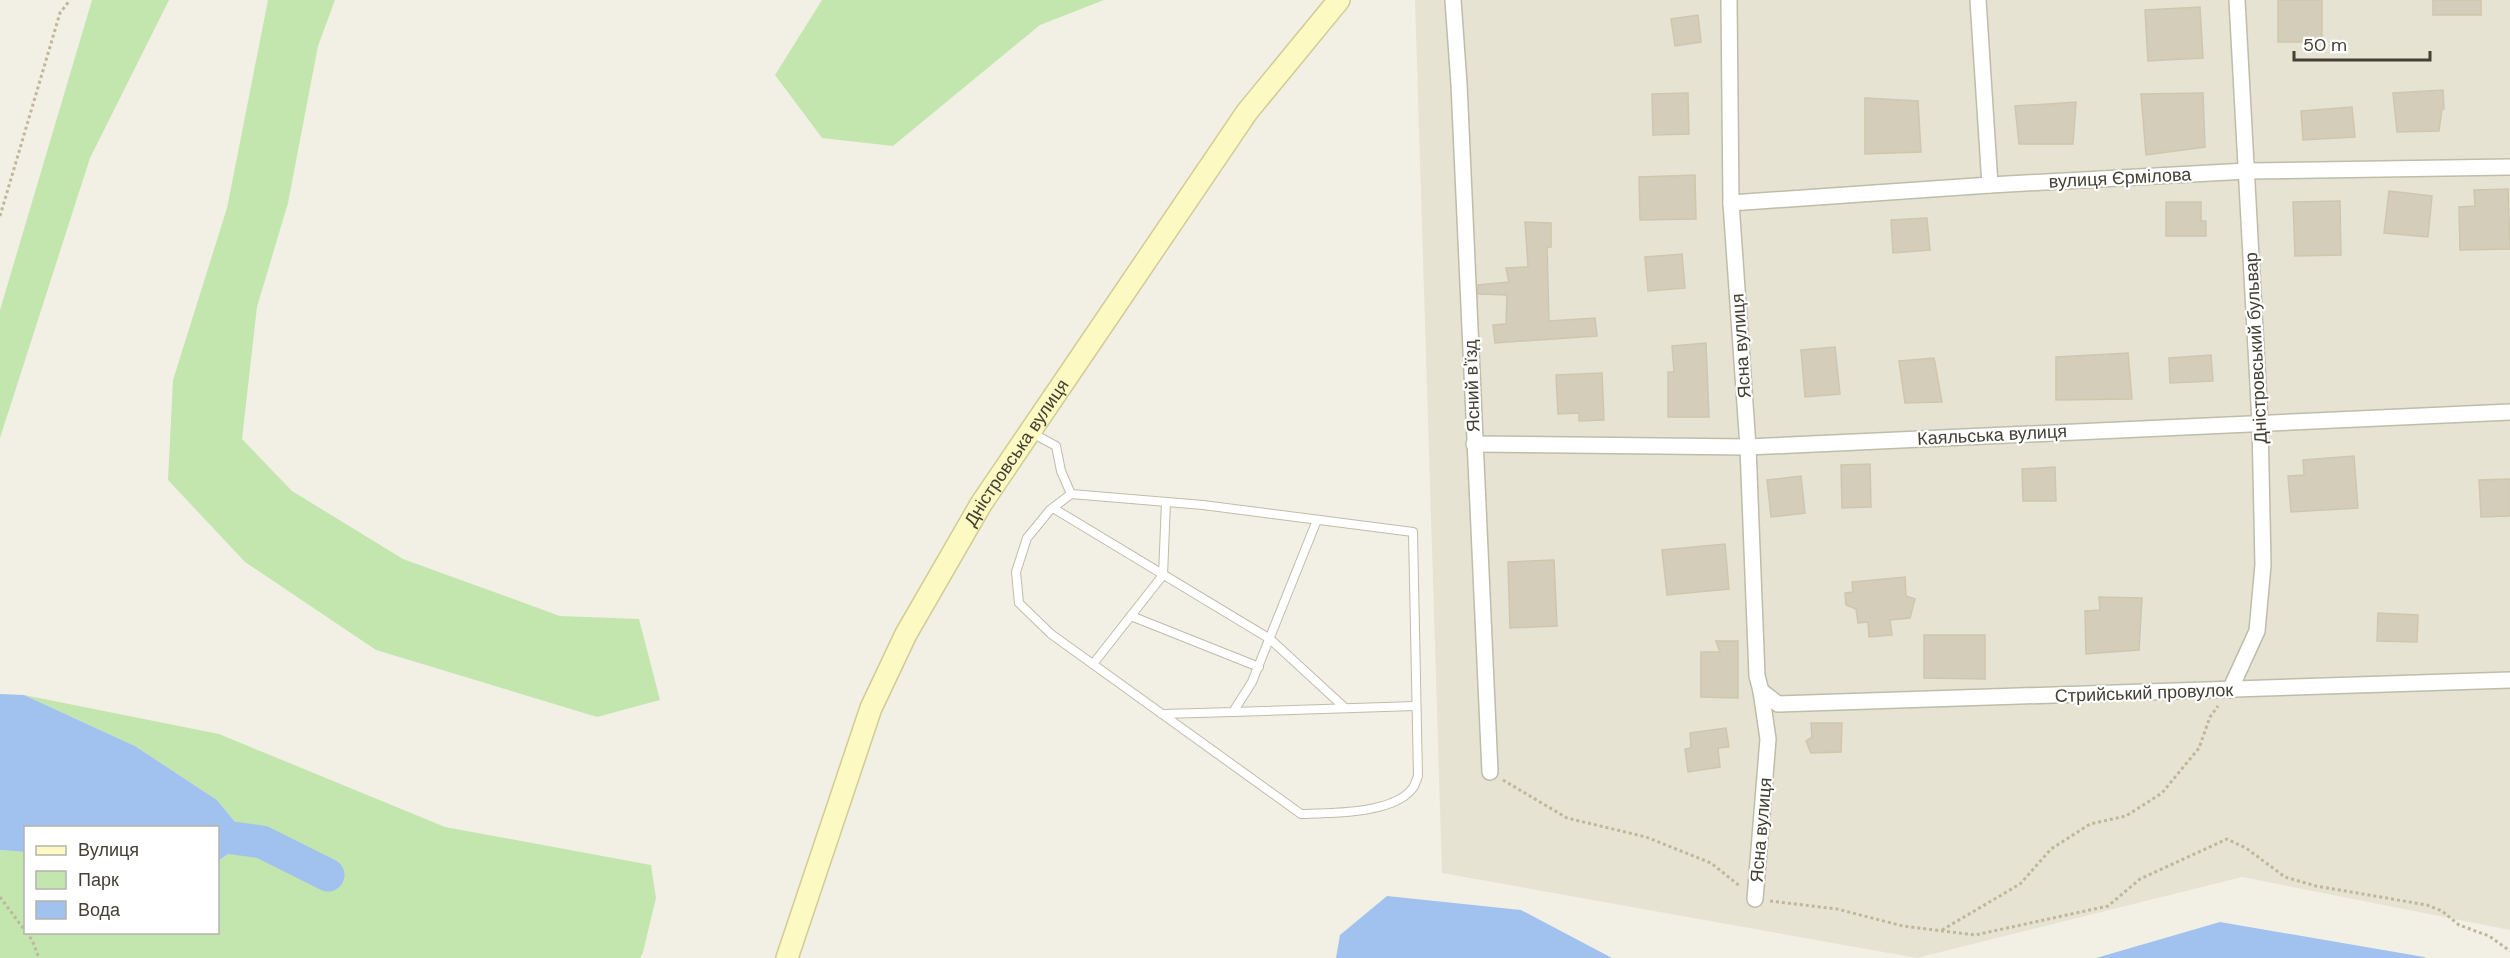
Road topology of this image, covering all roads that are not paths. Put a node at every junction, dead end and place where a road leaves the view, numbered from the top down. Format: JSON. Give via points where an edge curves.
{"nodes":[{"id":1,"x":1339,"y":0,"type":"edge"},
{"id":2,"x":1453,"y":0,"type":"edge"},
{"id":3,"x":1729,"y":0,"type":"edge"},
{"id":4,"x":1978,"y":0,"type":"edge"},
{"id":5,"x":2237,"y":0,"type":"edge"},
{"id":6,"x":2510,"y":167,"type":"edge"},
{"id":7,"x":2247,"y":171,"type":"junction"},
{"id":8,"x":1990,"y":184,"type":"junction"},
{"id":9,"x":1731,"y":203,"type":"junction"},
{"id":10,"x":2510,"y":412,"type":"edge"},
{"id":11,"x":2260,"y":422,"type":"junction"},
{"id":12,"x":1030,"y":432,"type":"junction"},
{"id":13,"x":1474,"y":444,"type":"junction"},
{"id":14,"x":1748,"y":447,"type":"junction"},
{"id":15,"x":1071,"y":494,"type":"junction"},
{"id":16,"x":1166,"y":502,"type":"junction"},
{"id":17,"x":1053,"y":508,"type":"junction"},
{"id":18,"x":1317,"y":520,"type":"junction"},
{"id":19,"x":1163,"y":575,"type":"junction"},
{"id":20,"x":1131,"y":616,"type":"junction"},
{"id":21,"x":1270,"y":639,"type":"junction"},
{"id":22,"x":1093,"y":664,"type":"junction"},
{"id":23,"x":1259,"y":667,"type":"junction"},
{"id":24,"x":2510,"y":680,"type":"edge"},
{"id":25,"x":2230,"y":690,"type":"junction"},
{"id":26,"x":1761,"y":691,"type":"junction"},
{"id":27,"x":1415,"y":706,"type":"junction"},
{"id":28,"x":1345,"y":708,"type":"junction"},
{"id":29,"x":1233,"y":712,"type":"junction"},
{"id":30,"x":1162,"y":714,"type":"junction"},
{"id":31,"x":1490,"y":772,"type":"road end"},
{"id":32,"x":1755,"y":899,"type":"road end"},
{"id":33,"x":787,"y":958,"type":"edge"}],
"edges":[{"from":1,"to":12,"type":"street","name":"Дністровська вулиця","via":[[1247,112]]},
{"from":2,"to":13,"type":"street","name":"Ясний в'їзд"},
{"from":3,"to":9,"type":"street","name":"Ясна вулиця"},
{"from":4,"to":8,"type":"street"},
{"from":5,"to":7,"type":"street","name":"Дністровський бульвар"},
{"from":6,"to":7,"type":"street","name":"вулиця Єрмілова"},
{"from":7,"to":8,"type":"street","name":"вулиця Єрмілова"},
{"from":7,"to":11,"type":"street","name":"Дністровський бульвар"},
{"from":8,"to":9,"type":"street","name":"вулиця Єрмілова"},
{"from":9,"to":14,"type":"street","name":"Ясна вулиця"},
{"from":10,"to":11,"type":"street","name":"Каяльська вулиця"},
{"from":11,"to":14,"type":"street","name":"Каяльська вулиця"},
{"from":11,"to":25,"type":"street","name":"Дністровський бульвар","via":[[2263,565],[2257,631]]},
{"from":12,"to":15,"type":"lane","via":[[1056,446]]},
{"from":12,"to":33,"type":"street","name":"Дністровська вулиця","via":[[981,504],[906,634],[871,708]]},
{"from":13,"to":14,"type":"street","name":"Каяльська вулиця"},
{"from":13,"to":31,"type":"street","name":"Ясний в'їзд"},
{"from":14,"to":26,"type":"street","name":"Ясна вулиця","via":[[1757,676]]},
{"from":15,"to":16,"type":"lane"},
{"from":15,"to":17,"type":"lane"},
{"from":16,"to":18,"type":"lane"},
{"from":16,"to":19,"type":"lane"},
{"from":17,"to":19,"type":"lane"},
{"from":17,"to":22,"type":"lane","via":[[1028,538],[1016,572],[1019,603],[1051,634]]},
{"from":18,"to":21,"type":"lane"},
{"from":18,"to":27,"type":"lane","via":[[1413,532]]},
{"from":19,"to":20,"type":"lane"},
{"from":19,"to":21,"type":"lane"},
{"from":20,"to":22,"type":"lane"},
{"from":20,"to":23,"type":"lane"},
{"from":21,"to":23,"type":"lane"},
{"from":21,"to":28,"type":"lane"},
{"from":22,"to":30,"type":"lane"},
{"from":23,"to":29,"type":"lane"},
{"from":24,"to":25,"type":"street","name":"Стрийський провулок"},
{"from":25,"to":26,"type":"street","name":"Стрийський провулок","via":[[1778,704]]},
{"from":26,"to":32,"type":"street","name":"Ясна вулиця","via":[[1768,739]]},
{"from":27,"to":28,"type":"lane"},
{"from":27,"to":30,"type":"lane","via":[[1418,776],[1412,789],[1395,802],[1350,812],[1301,814]]},
{"from":28,"to":29,"type":"lane"},
{"from":29,"to":30,"type":"lane"}]}
